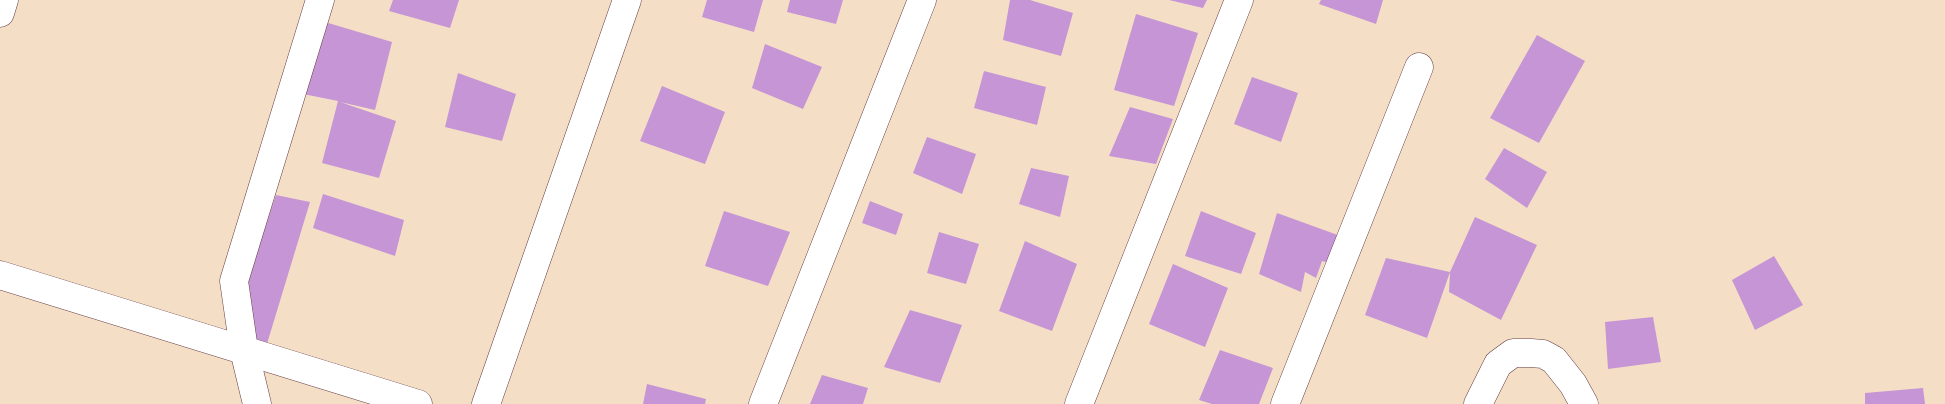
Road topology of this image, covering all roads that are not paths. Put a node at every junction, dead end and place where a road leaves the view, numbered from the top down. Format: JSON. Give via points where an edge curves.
{"nodes":[{"id":1,"x":4,"y":0,"type":"edge"},
{"id":2,"x":320,"y":0,"type":"edge"},
{"id":3,"x":627,"y":0,"type":"edge"},
{"id":4,"x":922,"y":0,"type":"edge"},
{"id":5,"x":1239,"y":0,"type":"edge"},
{"id":6,"x":0,"y":12,"type":"edge"},
{"id":7,"x":1419,"y":67,"type":"dead end"},
{"id":8,"x":0,"y":275,"type":"edge"},
{"id":9,"x":244,"y":350,"type":"junction"},
{"id":10,"x":257,"y":404,"type":"edge"},
{"id":11,"x":418,"y":404,"type":"edge"},
{"id":12,"x":486,"y":404,"type":"edge"},
{"id":13,"x":763,"y":404,"type":"edge"},
{"id":14,"x":1079,"y":404,"type":"edge"},
{"id":15,"x":1285,"y":404,"type":"edge"},
{"id":16,"x":1478,"y":404,"type":"edge"},
{"id":17,"x":1584,"y":404,"type":"edge"}],
"edges":[{"from":1,"to":6,"type":"street"},
{"from":2,"to":9,"type":"street","via":[[234,281]]},
{"from":3,"to":12,"type":"street"},
{"from":4,"to":13,"type":"street"},
{"from":5,"to":14,"type":"street"},
{"from":7,"to":15,"type":"street"},
{"from":8,"to":9,"type":"street"},
{"from":9,"to":10,"type":"street"},
{"from":9,"to":11,"type":"street"},
{"from":16,"to":17,"type":"street","via":[[1498,364],[1513,353],[1531,353],[1543,354],[1554,360]]}]}
